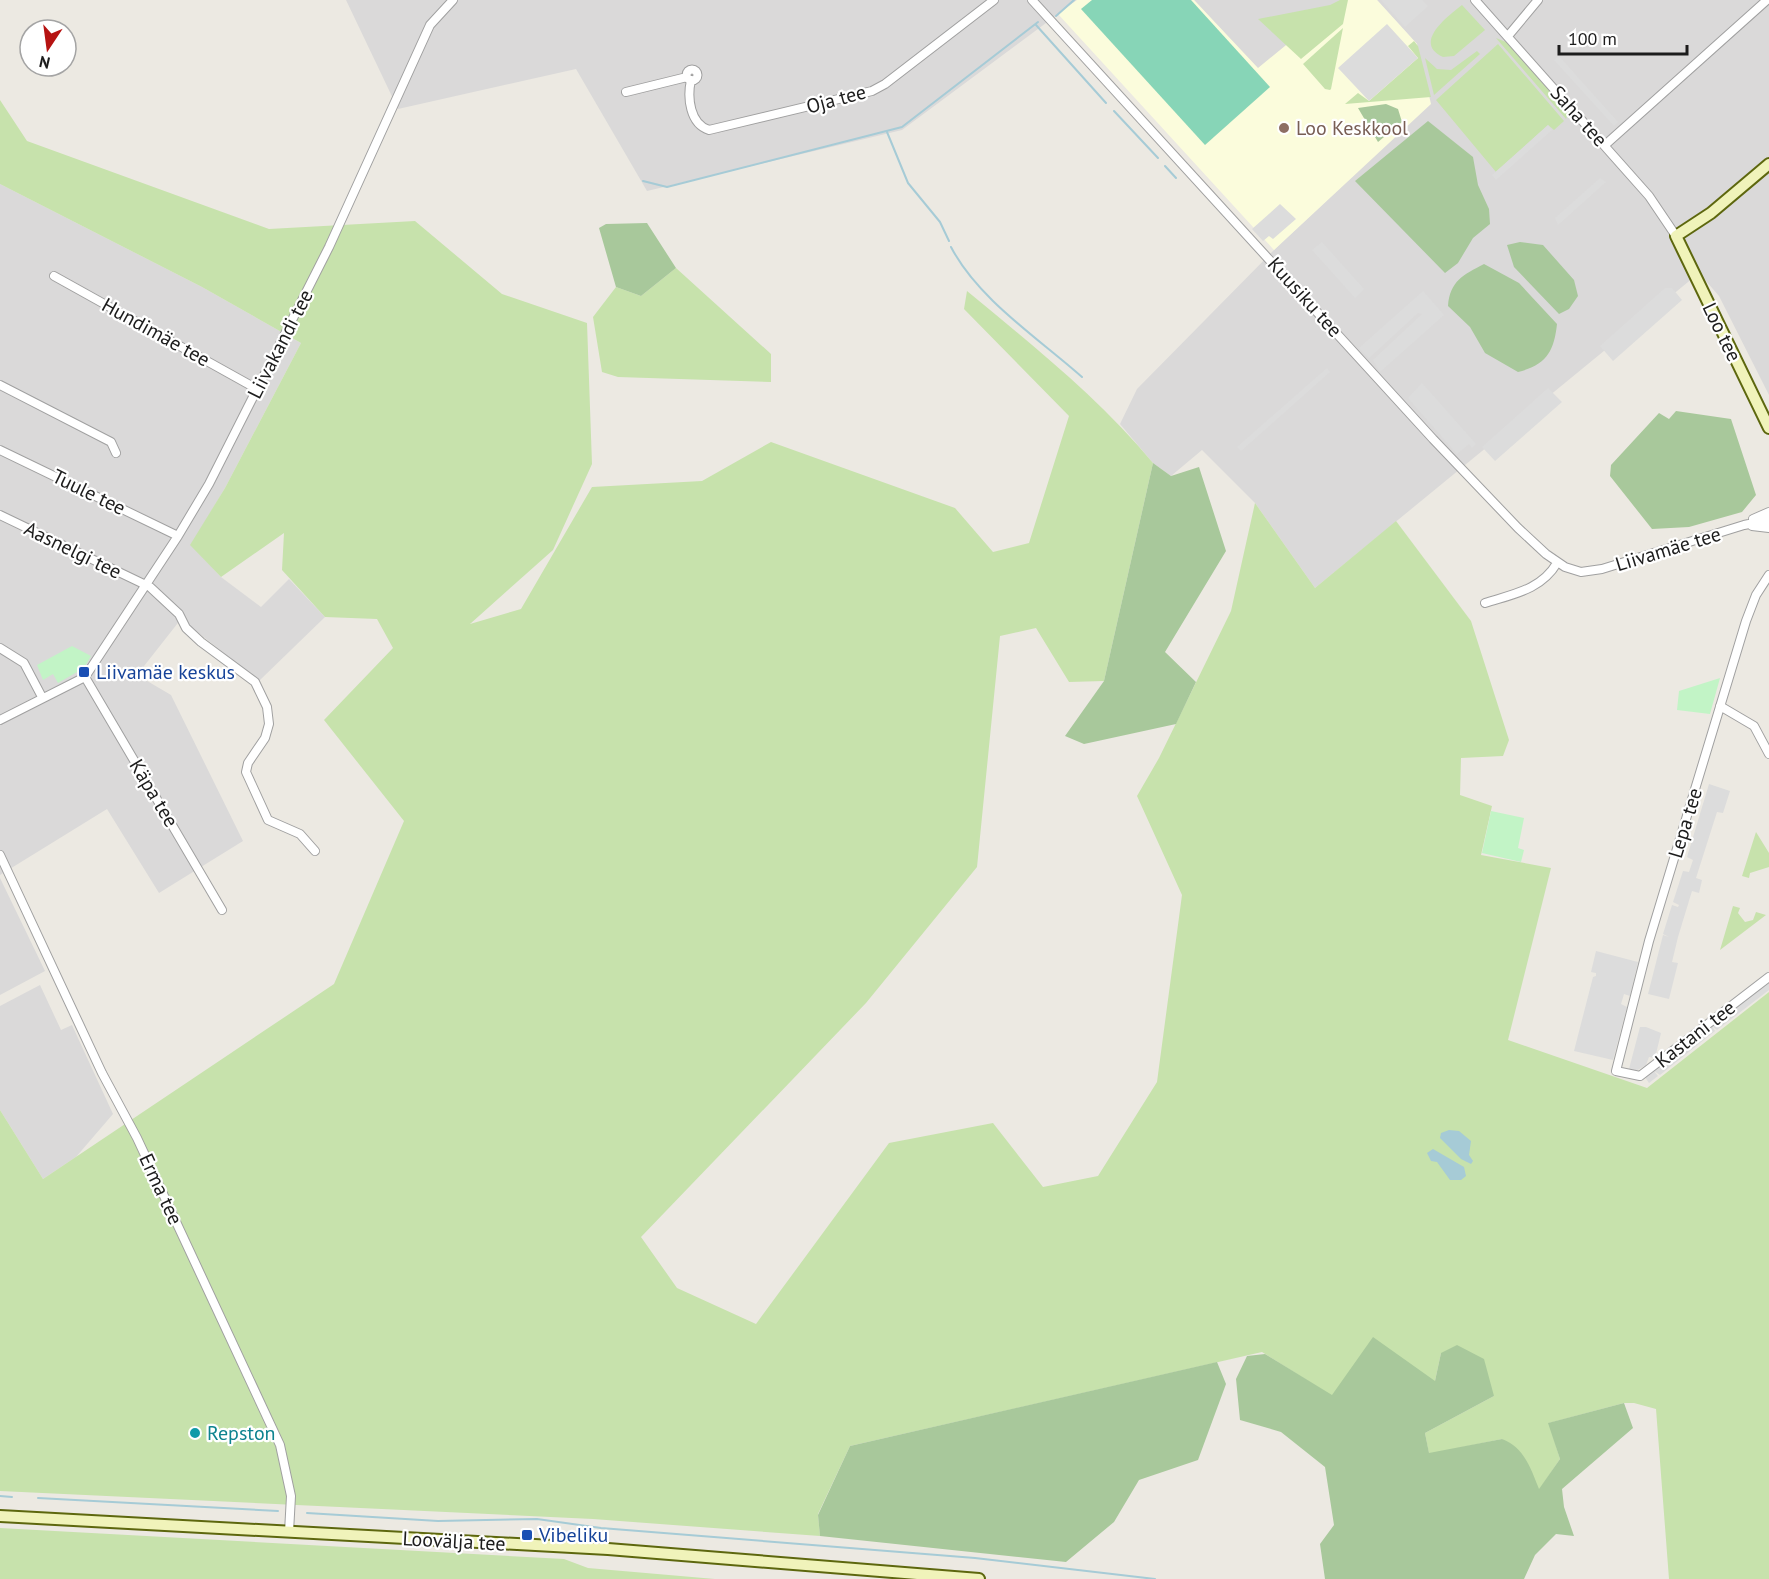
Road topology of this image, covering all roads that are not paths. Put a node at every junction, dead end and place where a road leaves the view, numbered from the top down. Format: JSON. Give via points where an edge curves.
{"nodes":[{"id":1,"x":453,"y":0,"type":"edge"},
{"id":2,"x":994,"y":0,"type":"edge"},
{"id":3,"x":1032,"y":0,"type":"edge"},
{"id":4,"x":1475,"y":0,"type":"edge"},
{"id":5,"x":1538,"y":0,"type":"edge"},
{"id":6,"x":1767,"y":0,"type":"edge"},
{"id":7,"x":1508,"y":36,"type":"junction"},
{"id":8,"x":626,"y":92,"type":"dead end"},
{"id":9,"x":1605,"y":145,"type":"junction"},
{"id":10,"x":1769,"y":164,"type":"edge"},
{"id":11,"x":1676,"y":236,"type":"junction"},
{"id":12,"x":54,"y":276,"type":"dead end"},
{"id":13,"x":0,"y":385,"type":"edge"},
{"id":14,"x":257,"y":389,"type":"junction"},
{"id":15,"x":1769,"y":428,"type":"edge"},
{"id":16,"x":0,"y":450,"type":"edge"},
{"id":17,"x":116,"y":453,"type":"dead end"},
{"id":18,"x":1769,"y":512,"type":"edge"},
{"id":19,"x":0,"y":515,"type":"edge"},
{"id":20,"x":1769,"y":520,"type":"edge"},
{"id":21,"x":1744,"y":525,"type":"junction"},
{"id":22,"x":1769,"y":528,"type":"edge"},
{"id":23,"x":178,"y":536,"type":"junction"},
{"id":24,"x":1557,"y":563,"type":"junction"},
{"id":25,"x":1592,"y":571,"type":"joint"},
{"id":26,"x":1768,"y":578,"type":"edge"},
{"id":27,"x":146,"y":585,"type":"junction"},
{"id":28,"x":1485,"y":603,"type":"dead end"},
{"id":29,"x":0,"y":648,"type":"edge"},
{"id":30,"x":85,"y":677,"type":"junction"},
{"id":31,"x":42,"y":697,"type":"junction"},
{"id":32,"x":1720,"y":706,"type":"junction"},
{"id":33,"x":0,"y":720,"type":"edge"},
{"id":34,"x":1769,"y":754,"type":"edge"},
{"id":35,"x":315,"y":851,"type":"dead end"},
{"id":36,"x":0,"y":855,"type":"edge"},
{"id":37,"x":222,"y":910,"type":"dead end"},
{"id":38,"x":1769,"y":977,"type":"edge"},
{"id":39,"x":1616,"y":1071,"type":"joint"},
{"id":40,"x":0,"y":1515,"type":"edge"},
{"id":41,"x":289,"y":1532,"type":"junction"},
{"id":42,"x":979,"y":1579,"type":"edge"}],
"edges":[{"from":1,"to":14,"type":"street","name":"Liivakandi tee","via":[[430,25],[329,247]]},
{"from":2,"to":8,"type":"street","name":"Oja tee","via":[[872,91],[709,130],[699,125],[692,114],[689,79]]},
{"from":3,"to":24,"type":"street","name":"Kuusiku tee","via":[[1449,456]]},
{"from":4,"to":7,"type":"street","name":"Saha tee"},
{"from":5,"to":7,"type":"street"},
{"from":6,"to":9,"type":"street"},
{"from":7,"to":9,"type":"street","name":"Saha tee"},
{"from":9,"to":11,"type":"street","name":"Saha tee","via":[[1649,196]]},
{"from":10,"to":11,"type":"street","via":[[1711,213]]},
{"from":11,"to":15,"type":"street","name":"Loo tee"},
{"from":12,"to":14,"type":"street","name":"Hundimäe tee"},
{"from":13,"to":17,"type":"street","via":[[111,442]]},
{"from":14,"to":23,"type":"street","name":"Liivakandi tee"},
{"from":16,"to":23,"type":"street","name":"Tuule tee"},
{"from":18,"to":21,"type":"street"},
{"from":19,"to":27,"type":"street","name":"Aasnelgi tee"},
{"from":20,"to":21,"type":"street","name":"Liivamäe tee"},
{"from":21,"to":22,"type":"street","name":"Liivamäe tee"},
{"from":21,"to":25,"type":"street","name":"Liivamäe tee"},
{"from":23,"to":27,"type":"street","name":"Liivakandi tee"},
{"from":24,"to":25,"type":"street","name":"Kuusiku tee","via":[[1572,570]]},
{"from":24,"to":28,"type":"street","via":[[1545,580],[1531,589]]},
{"from":26,"to":32,"type":"street","name":"Lepa tee","via":[[1751,607]]},
{"from":27,"to":30,"type":"street","name":"Liivakandi tee"},
{"from":27,"to":35,"type":"street","name":"Aasnelgi tee","via":[[179,614],[186,628],[201,642],[258,687],[269,724],[265,738],[248,763],[247,778],[268,820],[300,834]]},
{"from":29,"to":31,"type":"street","via":[[24,663]]},
{"from":30,"to":31,"type":"street"},
{"from":30,"to":37,"type":"street","name":"Käpa tee"},
{"from":31,"to":33,"type":"street"},
{"from":32,"to":34,"type":"street","via":[[1754,726]]},
{"from":32,"to":39,"type":"street","name":"Lepa tee","via":[[1649,941]]},
{"from":36,"to":41,"type":"street","name":"Erma tee","via":[[280,1445],[291,1496]]},
{"from":38,"to":39,"type":"street","name":"Kastani tee","via":[[1640,1076]]},
{"from":40,"to":41,"type":"street","name":"Loovälja tee"},
{"from":41,"to":42,"type":"street","name":"Loovälja tee","via":[[719,1556]]}]}
